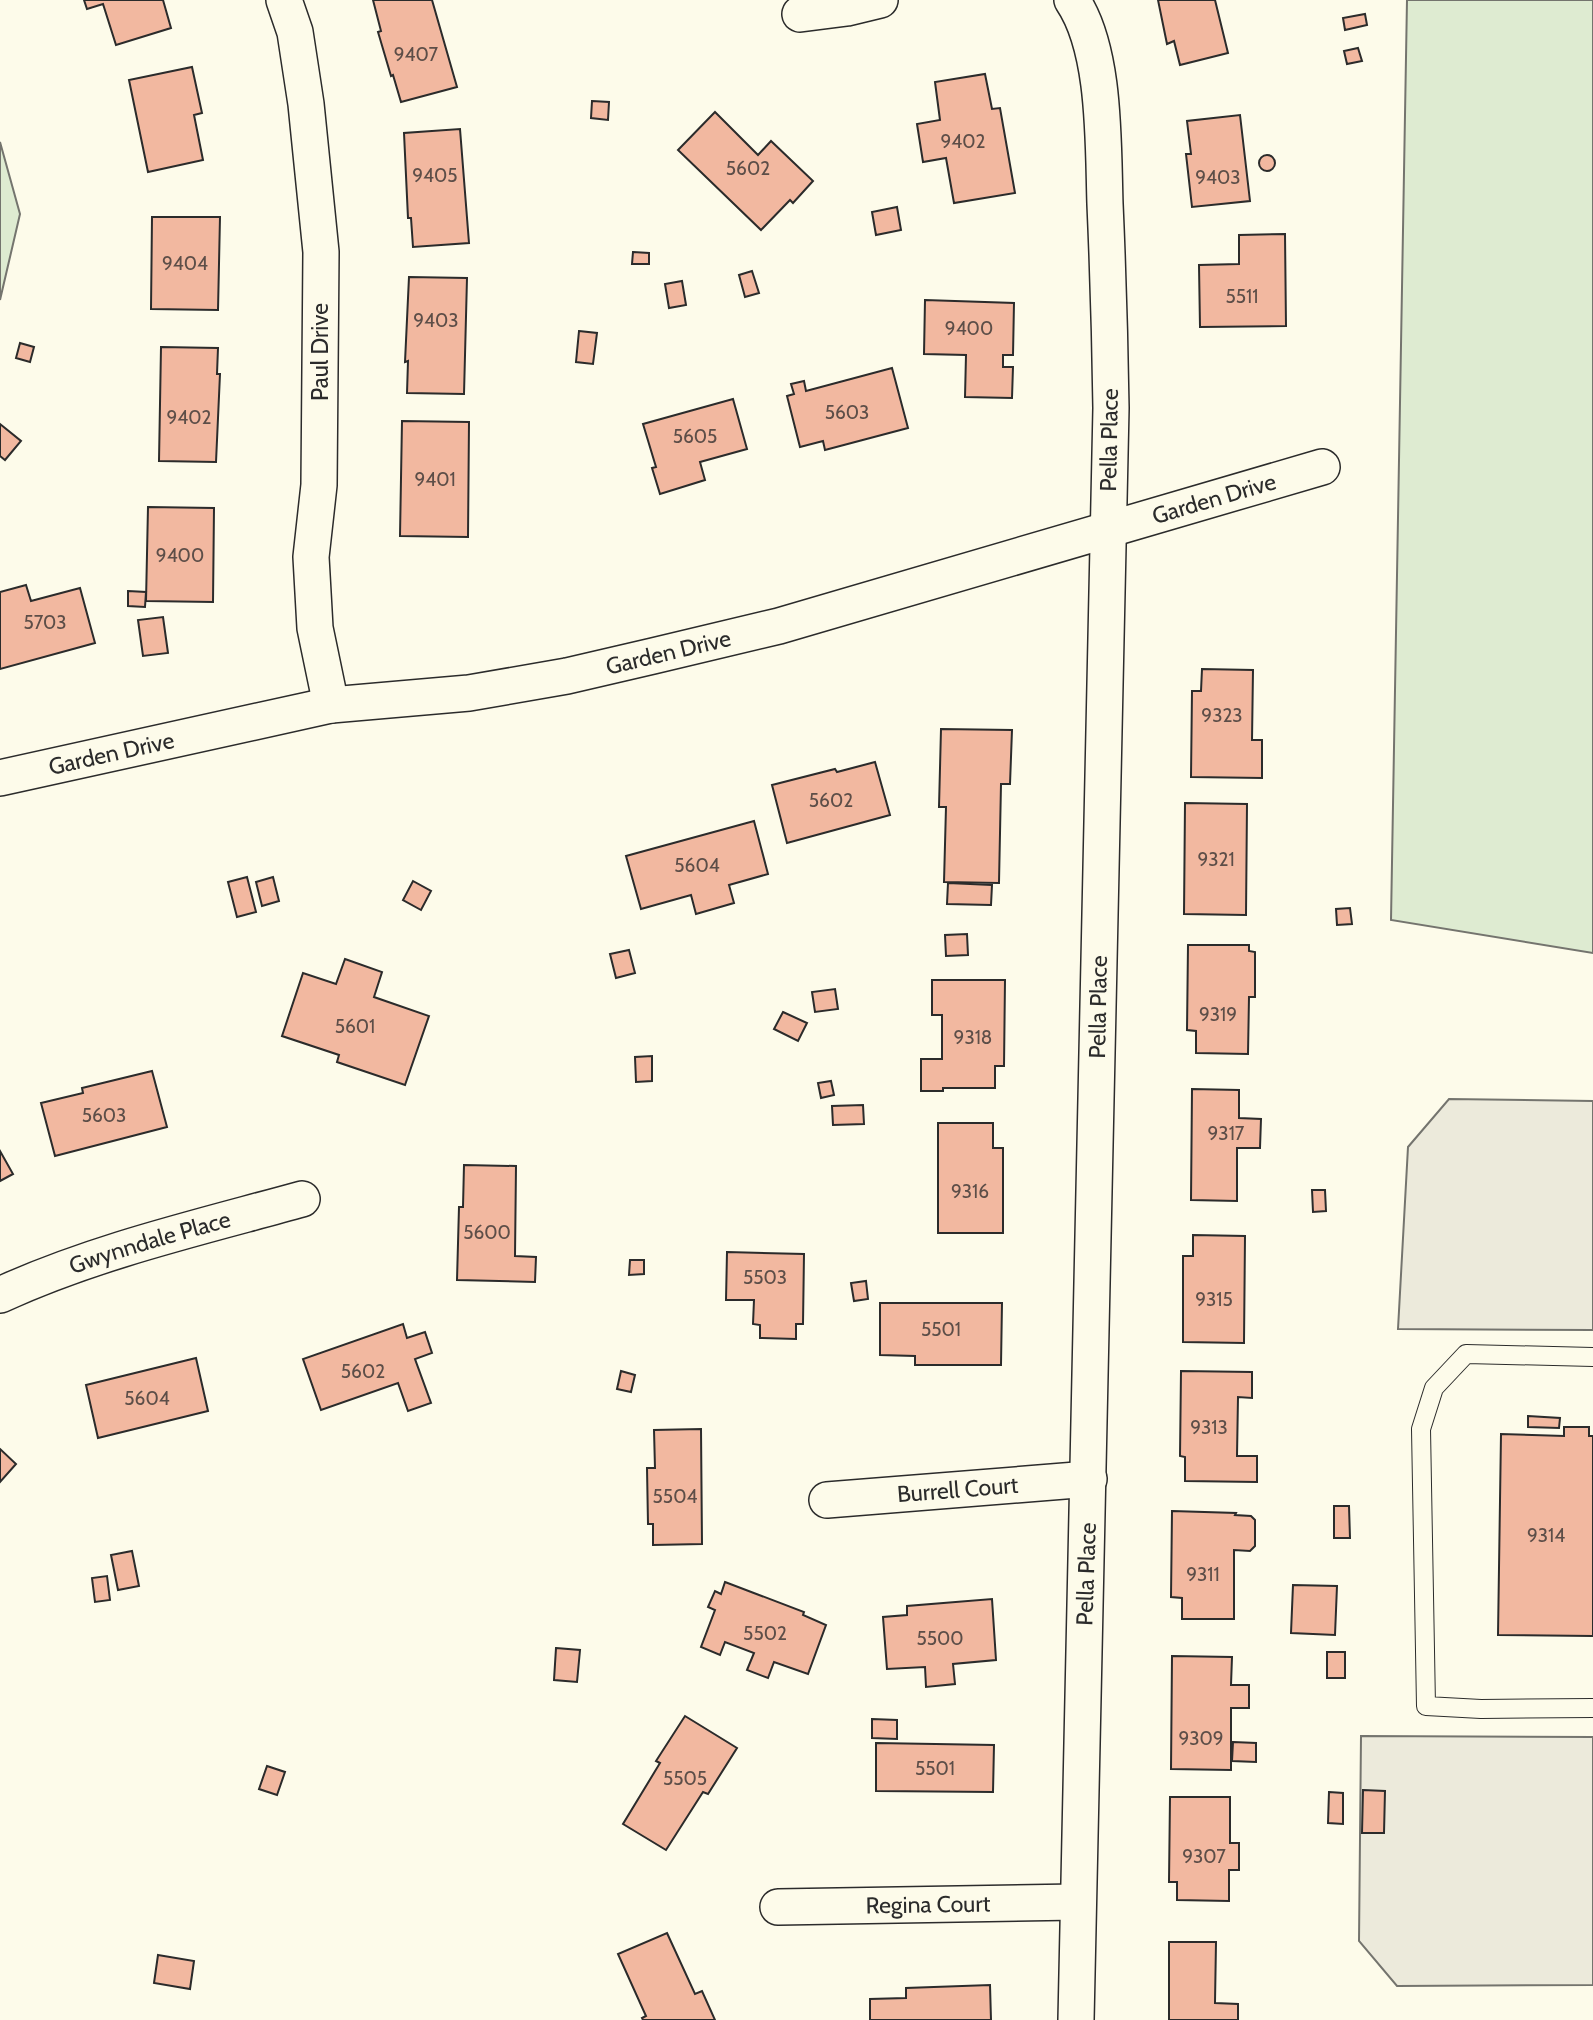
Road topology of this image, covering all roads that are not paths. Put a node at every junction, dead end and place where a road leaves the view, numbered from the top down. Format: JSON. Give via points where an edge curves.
{"nodes":[{"id":1,"x":284,"y":0,"type":"edge"},
{"id":2,"x":880,"y":0,"type":"edge"},
{"id":3,"x":1072,"y":0,"type":"edge"},
{"id":4,"x":800,"y":14,"type":"dead end"},
{"id":5,"x":1322,"y":467,"type":"dead end"},
{"id":6,"x":1107,"y":531,"type":"junction"},
{"id":7,"x":331,"y":705,"type":"junction"},
{"id":8,"x":0,"y":778,"type":"edge"},
{"id":9,"x":302,"y":1199,"type":"dead end"},
{"id":10,"x":0,"y":1295,"type":"edge"},
{"id":11,"x":1593,"y":1357,"type":"edge"},
{"id":12,"x":1089,"y":1479,"type":"junction"},
{"id":13,"x":827,"y":1500,"type":"dead end"},
{"id":14,"x":1593,"y":1708,"type":"edge"},
{"id":15,"x":1077,"y":1902,"type":"junction"},
{"id":16,"x":778,"y":1907,"type":"dead end"},
{"id":17,"x":1076,"y":2020,"type":"edge"}],
"edges":[{"from":1,"to":7,"type":"street","name":"Paul Drive","via":[[295,32],[306,104],[321,252],[319,485],[311,557],[315,628]]},
{"from":2,"to":4,"type":"street"},
{"from":3,"to":6,"type":"street","name":"Pella Place","via":[[1085,23],[1097,68],[1103,140],[1111,408]]},
{"from":5,"to":6,"type":"street","name":"Garden Drive"},
{"from":6,"to":7,"type":"street","name":"Garden Drive","via":[[779,626],[567,676],[469,693]]},
{"from":6,"to":12,"type":"street","name":"Pella Place"},
{"from":7,"to":8,"type":"street","name":"Garden Drive"},
{"from":9,"to":10,"type":"street","name":"Gwynndale Place","via":[[44,1274]]},
{"from":11,"to":14,"type":"lane","via":[[1466,1354],[1434,1388],[1421,1429],[1426,1706]]},
{"from":12,"to":13,"type":"street","name":"Burrell Court"},
{"from":12,"to":15,"type":"street","name":"Pella Place"},
{"from":15,"to":16,"type":"street","name":"Regina Court"},
{"from":15,"to":17,"type":"street","name":"Pella Place"}]}
